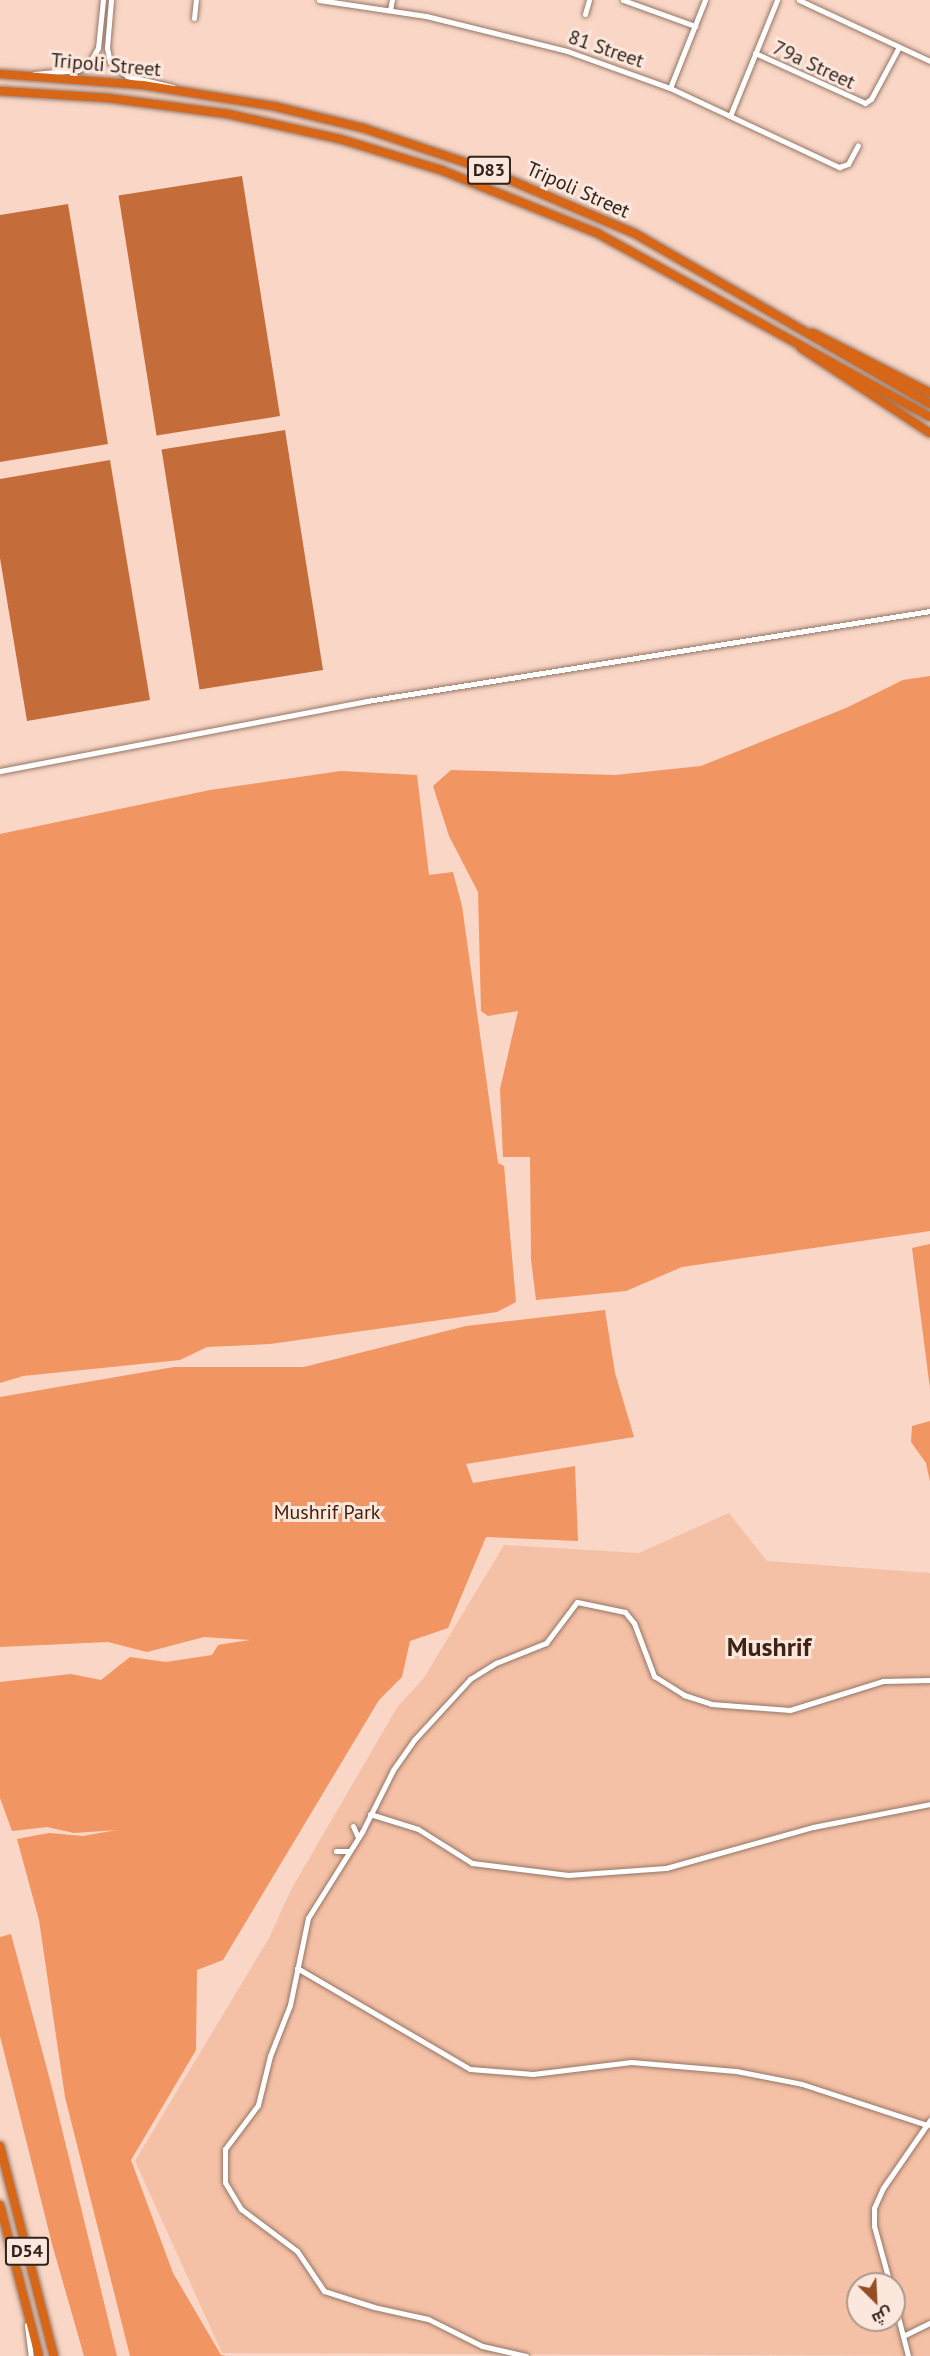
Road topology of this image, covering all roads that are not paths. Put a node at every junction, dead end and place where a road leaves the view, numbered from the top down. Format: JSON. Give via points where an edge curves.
{"nodes":[{"id":1,"x":103,"y":0,"type":"edge"},
{"id":2,"x":111,"y":0,"type":"edge"},
{"id":3,"x":196,"y":0,"type":"edge"},
{"id":4,"x":319,"y":0,"type":"edge"},
{"id":5,"x":324,"y":0,"type":"edge"},
{"id":6,"x":392,"y":0,"type":"edge"},
{"id":7,"x":589,"y":0,"type":"edge"},
{"id":8,"x":623,"y":0,"type":"edge"},
{"id":9,"x":705,"y":0,"type":"edge"},
{"id":10,"x":777,"y":0,"type":"edge"},
{"id":11,"x":799,"y":0,"type":"edge"},
{"id":12,"x":390,"y":10,"type":"junction"},
{"id":13,"x":585,"y":14,"type":"dead end"},
{"id":14,"x":194,"y":18,"type":"dead end"},
{"id":15,"x":695,"y":26,"type":"junction"},
{"id":16,"x":899,"y":47,"type":"junction"},
{"id":17,"x":755,"y":53,"type":"junction"},
{"id":18,"x":930,"y":61,"type":"edge"},
{"id":19,"x":0,"y":74,"type":"edge"},
{"id":20,"x":31,"y":75,"type":"junction"},
{"id":21,"x":670,"y":88,"type":"junction"},
{"id":22,"x":180,"y":90,"type":"junction"},
{"id":23,"x":0,"y":91,"type":"edge"},
{"id":24,"x":730,"y":116,"type":"junction"},
{"id":25,"x":858,"y":145,"type":"dead end"},
{"id":26,"x":808,"y":331,"type":"junction"},
{"id":27,"x":798,"y":345,"type":"junction"},
{"id":28,"x":930,"y":393,"type":"edge"},
{"id":29,"x":930,"y":404,"type":"edge"},
{"id":30,"x":930,"y":417,"type":"edge"},
{"id":31,"x":930,"y":433,"type":"edge"},
{"id":32,"x":930,"y":611,"type":"edge"},
{"id":33,"x":0,"y":771,"type":"edge"},
{"id":34,"x":930,"y":1680,"type":"edge"},
{"id":35,"x":930,"y":1804,"type":"edge"},
{"id":36,"x":370,"y":1814,"type":"junction"},
{"id":37,"x":353,"y":1826,"type":"dead end"},
{"id":38,"x":358,"y":1837,"type":"junction"},
{"id":39,"x":336,"y":1851,"type":"dead end"},
{"id":40,"x":349,"y":1851,"type":"junction"},
{"id":41,"x":297,"y":1968,"type":"junction"},
{"id":42,"x":928,"y":2122,"type":"edge"},
{"id":43,"x":0,"y":2146,"type":"edge"},
{"id":44,"x":0,"y":2205,"type":"edge"},
{"id":45,"x":887,"y":2272,"type":"edge"},
{"id":46,"x":27,"y":2308,"type":"junction"},
{"id":47,"x":930,"y":2323,"type":"edge"},
{"id":48,"x":902,"y":2332,"type":"edge"},
{"id":49,"x":903,"y":2336,"type":"junction"},
{"id":50,"x":31,"y":2356,"type":"edge"},
{"id":51,"x":39,"y":2356,"type":"edge"},
{"id":52,"x":54,"y":2356,"type":"edge"},
{"id":53,"x":526,"y":2356,"type":"edge"},
{"id":54,"x":909,"y":2356,"type":"edge"}],
"edges":[{"from":1,"to":20,"type":"street","via":[[98,48],[89,64],[78,70]]},
{"from":2,"to":22,"type":"street","via":[[106,48],[114,68],[127,76]]},
{"from":3,"to":14,"type":"street"},
{"from":4,"to":5,"type":"street","name":"81 Street"},
{"from":5,"to":12,"type":"street","name":"81 Street"},
{"from":6,"to":12,"type":"street"},
{"from":7,"to":13,"type":"street"},
{"from":8,"to":15,"type":"street"},
{"from":9,"to":15,"type":"street"},
{"from":10,"to":17,"type":"street"},
{"from":11,"to":16,"type":"street"},
{"from":12,"to":21,"type":"street","name":"81 Street","via":[[532,41]]},
{"from":15,"to":21,"type":"street"},
{"from":16,"to":17,"type":"street","name":"79a Street","via":[[871,99],[865,103]]},
{"from":16,"to":18,"type":"street"},
{"from":17,"to":24,"type":"street"},
{"from":19,"to":20,"type":"highway","name":"Tripoli Street","number":"D83"},
{"from":20,"to":22,"type":"highway","name":"Tripoli Street","number":"D83"},
{"from":21,"to":24,"type":"street","name":"81 Street"},
{"from":22,"to":26,"type":"highway","name":"Tripoli Street","number":"D83","via":[[343,123],[506,176],[634,233]]},
{"from":23,"to":27,"type":"highway","name":"Tripoli Street","number":"D83","via":[[108,98],[228,114],[340,139],[414,161],[519,199],[597,233]]},
{"from":24,"to":25,"type":"street","name":"81 Street","via":[[839,167],[848,164]]},
{"from":26,"to":28,"type":"highway","via":[[831,339]]},
{"from":26,"to":29,"type":"highway","name":"Tripoli Street","number":"D83"},
{"from":27,"to":30,"type":"highway","name":"Tripoli Street","number":"D83"},
{"from":27,"to":31,"type":"highway","via":[[815,360]]},
{"from":32,"to":33,"type":"street","via":[[367,701]]},
{"from":34,"to":36,"type":"street","via":[[883,1681],[790,1710],[711,1704],[684,1695],[654,1676],[625,1612],[578,1602],[546,1643],[486,1667],[462,1686],[407,1750]]},
{"from":35,"to":36,"type":"street","via":[[826,1824],[666,1869],[568,1875],[472,1863],[418,1829]]},
{"from":36,"to":38,"type":"street"},
{"from":37,"to":38,"type":"street"},
{"from":38,"to":40,"type":"street"},
{"from":39,"to":40,"type":"street"},
{"from":40,"to":41,"type":"street","via":[[313,1908]]},
{"from":41,"to":42,"type":"street","via":[[470,2069],[533,2074],[631,2062],[743,2072],[802,2084]]},
{"from":41,"to":53,"type":"street","via":[[290,2005],[256,2108],[225,2149],[224,2177],[231,2197],[297,2251],[316,2283],[327,2293],[428,2319],[482,2346]]},
{"from":42,"to":45,"type":"street","via":[[883,2188],[874,2208],[874,2226]]},
{"from":43,"to":52,"type":"highway","number":"D54"},
{"from":44,"to":46,"type":"highway","number":"D54"},
{"from":46,"to":50,"type":"street"},
{"from":46,"to":51,"type":"highway","number":"D54"},
{"from":47,"to":49,"type":"street"},
{"from":48,"to":49,"type":"street"},
{"from":49,"to":54,"type":"street"}]}
